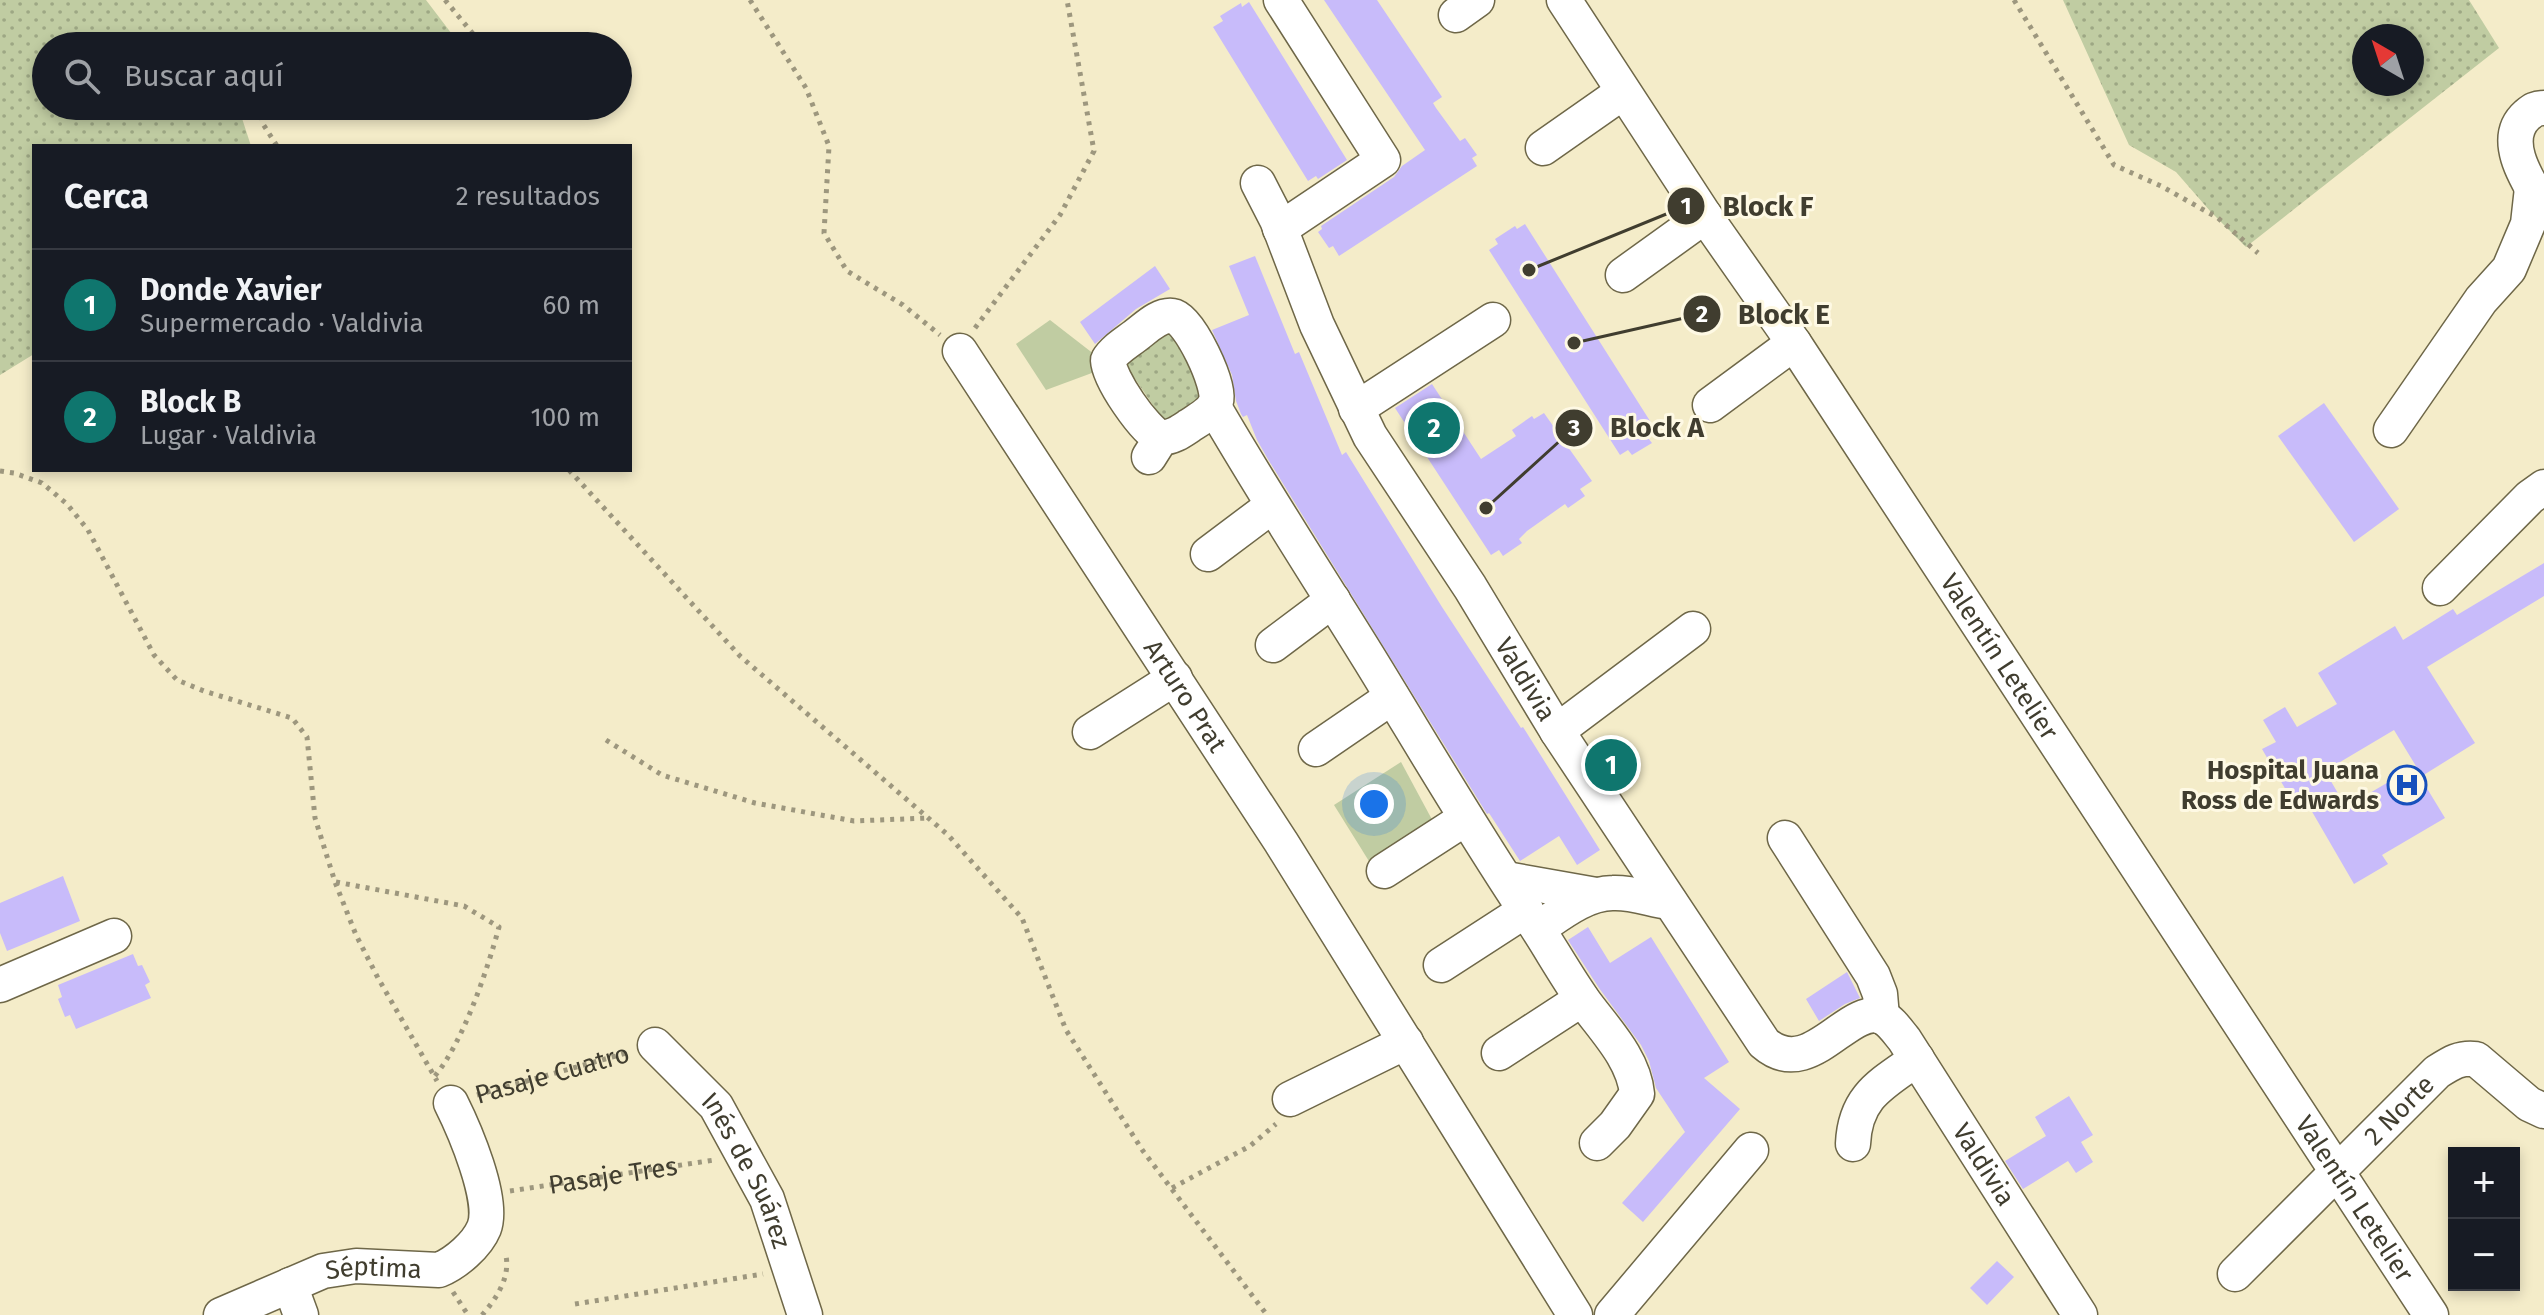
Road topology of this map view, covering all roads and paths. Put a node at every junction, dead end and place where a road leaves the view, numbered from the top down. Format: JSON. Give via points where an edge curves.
{"nodes":[{"id":1,"x":445,"y":0,"type":"edge"},
{"id":2,"x":750,"y":0,"type":"edge"},
{"id":3,"x":1067,"y":0,"type":"edge"},
{"id":4,"x":1281,"y":0,"type":"edge"},
{"id":5,"x":1564,"y":0,"type":"edge"},
{"id":6,"x":2014,"y":0,"type":"edge"},
{"id":7,"x":471,"y":32,"type":"edge"},
{"id":8,"x":1623,"y":92,"type":"junction"},
{"id":9,"x":2544,"y":108,"type":"edge"},
{"id":10,"x":262,"y":120,"type":"edge"},
{"id":11,"x":276,"y":144,"type":"edge"},
{"id":12,"x":1543,"y":148,"type":"dead end"},
{"id":13,"x":1258,"y":183,"type":"dead end"},
{"id":14,"x":2538,"y":198,"type":"edge"},
{"id":15,"x":1705,"y":216,"type":"junction"},
{"id":16,"x":1280,"y":229,"type":"junction"},
{"id":17,"x":2258,"y":253,"type":"dead end"},
{"id":18,"x":1623,"y":275,"type":"dead end"},
{"id":19,"x":1493,"y":320,"type":"dead end"},
{"id":20,"x":1794,"y":343,"type":"junction"},
{"id":21,"x":960,"y":351,"type":"junction"},
{"id":22,"x":1710,"y":405,"type":"dead end"},
{"id":23,"x":1214,"y":407,"type":"junction"},
{"id":24,"x":1356,"y":409,"type":"junction"},
{"id":25,"x":2391,"y":430,"type":"dead end"},
{"id":26,"x":0,"y":471,"type":"edge"},
{"id":27,"x":571,"y":472,"type":"edge"},
{"id":28,"x":2544,"y":487,"type":"edge"},
{"id":29,"x":1272,"y":506,"type":"junction"},
{"id":30,"x":1208,"y":554,"type":"dead end"},
{"id":31,"x":2440,"y":588,"type":"dead end"},
{"id":32,"x":1333,"y":600,"type":"junction"},
{"id":33,"x":1693,"y":629,"type":"dead end"},
{"id":34,"x":1273,"y":645,"type":"dead end"},
{"id":35,"x":1175,"y":678,"type":"junction"},
{"id":36,"x":1392,"y":697,"type":"junction"},
{"id":37,"x":1557,"y":731,"type":"junction"},
{"id":38,"x":1090,"y":732,"type":"dead end"},
{"id":39,"x":606,"y":740,"type":"dead end"},
{"id":40,"x":1316,"y":749,"type":"dead end"},
{"id":41,"x":929,"y":818,"type":"junction"},
{"id":42,"x":1466,"y":818,"type":"junction"},
{"id":43,"x":1785,"y":838,"type":"dead end"},
{"id":44,"x":1384,"y":871,"type":"dead end"},
{"id":45,"x":1506,"y":879,"type":"junction"},
{"id":46,"x":335,"y":882,"type":"junction"},
{"id":47,"x":1596,"y":895,"type":"junction"},
{"id":48,"x":1670,"y":902,"type":"junction"},
{"id":49,"x":1532,"y":919,"type":"junction"},
{"id":50,"x":114,"y":936,"type":"dead end"},
{"id":51,"x":1441,"y":965,"type":"dead end"},
{"id":52,"x":0,"y":985,"type":"edge"},
{"id":53,"x":1582,"y":999,"type":"junction"},
{"id":54,"x":1882,"y":1017,"type":"junction"},
{"id":55,"x":1406,"y":1042,"type":"junction"},
{"id":56,"x":655,"y":1045,"type":"joint"},
{"id":57,"x":1499,"y":1053,"type":"dead end"},
{"id":58,"x":1917,"y":1059,"type":"junction"},
{"id":59,"x":442,"y":1090,"type":"junction"},
{"id":60,"x":1290,"y":1099,"type":"joint"},
{"id":61,"x":2544,"y":1111,"type":"edge"},
{"id":62,"x":1597,"y":1143,"type":"dead end"},
{"id":63,"x":1853,"y":1144,"type":"dead end"},
{"id":64,"x":1751,"y":1150,"type":"dead end"},
{"id":65,"x":743,"y":1156,"type":"junction"},
{"id":66,"x":2337,"y":1173,"type":"junction"},
{"id":67,"x":1172,"y":1188,"type":"junction"},
{"id":68,"x":484,"y":1211,"type":"junction"},
{"id":69,"x":792,"y":1269,"type":"junction"},
{"id":70,"x":2235,"y":1274,"type":"dead end"},
{"id":71,"x":296,"y":1300,"type":"edge"},
{"id":72,"x":575,"y":1304,"type":"dead end"},
{"id":73,"x":221,"y":1315,"type":"edge"},
{"id":74,"x":482,"y":1315,"type":"edge"},
{"id":75,"x":805,"y":1315,"type":"edge"},
{"id":76,"x":1267,"y":1315,"type":"edge"},
{"id":77,"x":1575,"y":1315,"type":"edge"},
{"id":78,"x":1612,"y":1315,"type":"edge"},
{"id":79,"x":2080,"y":1315,"type":"edge"},
{"id":80,"x":2431,"y":1315,"type":"edge"}],
"edges":[{"from":1,"to":7,"type":"path"},
{"from":2,"to":21,"type":"path","via":[[806,88],[829,146],[824,233],[847,271],[903,305]]},
{"from":3,"to":21,"type":"path","via":[[1094,151],[1060,215]]},
{"from":4,"to":16,"type":"street","via":[[1383,160]]},
{"from":5,"to":8,"type":"street","name":"Valentín Letelier"},
{"from":6,"to":17,"type":"path","via":[[2114,165],[2218,218]]},
{"from":8,"to":12,"type":"street"},
{"from":8,"to":15,"type":"street","name":"Valentín Letelier"},
{"from":9,"to":14,"type":"street","via":[[2535,108],[2519,122],[2515,135],[2518,158]]},
{"from":10,"to":11,"type":"path"},
{"from":13,"to":16,"type":"street","name":"Valdivia"},
{"from":14,"to":25,"type":"street","via":[[2509,269],[2481,300]]},
{"from":15,"to":18,"type":"street"},
{"from":15,"to":20,"type":"street","name":"Valentín Letelier"},
{"from":16,"to":24,"type":"street","name":"Valdivia"},
{"from":19,"to":24,"type":"street"},
{"from":20,"to":22,"type":"street"},
{"from":20,"to":66,"type":"street","name":"Valentín Letelier"},
{"from":21,"to":35,"type":"street","name":"Arturo Prat"},
{"from":23,"to":23,"type":"street","via":[[1155,448],[1108,360],[1160,318],[1174,316],[1188,327],[1217,386]]},
{"from":23,"to":29,"type":"street"},
{"from":24,"to":37,"type":"street","name":"Valdivia"},
{"from":26,"to":46,"type":"path","via":[[42,483],[67,504],[88,530],[154,655],[177,680],[292,718],[307,737],[315,818]]},
{"from":27,"to":41,"type":"path","via":[[740,656]]},
{"from":28,"to":31,"type":"street"},
{"from":29,"to":30,"type":"street"},
{"from":29,"to":32,"type":"street"},
{"from":32,"to":34,"type":"street"},
{"from":32,"to":36,"type":"street"},
{"from":33,"to":37,"type":"street"},
{"from":35,"to":38,"type":"street"},
{"from":35,"to":55,"type":"street","name":"Arturo Prat"},
{"from":36,"to":40,"type":"street"},
{"from":36,"to":42,"type":"street"},
{"from":37,"to":48,"type":"street","name":"Valdivia"},
{"from":39,"to":41,"type":"path","via":[[662,775],[755,803],[854,821]]},
{"from":41,"to":67,"type":"path","via":[[1022,918],[1066,1030]]},
{"from":42,"to":44,"type":"street"},
{"from":42,"to":45,"type":"street"},
{"from":43,"to":54,"type":"street","via":[[1873,976]]},
{"from":45,"to":47,"type":"street"},
{"from":45,"to":49,"type":"street"},
{"from":46,"to":59,"type":"path","via":[[356,935]]},
{"from":46,"to":59,"type":"path","via":[[464,906],[499,927]]},
{"from":47,"to":48,"type":"street","via":[[1615,892]]},
{"from":47,"to":49,"type":"street"},
{"from":48,"to":54,"type":"street","name":"Valdivia","via":[[1772,1050],[1801,1053],[1866,1017]]},
{"from":49,"to":51,"type":"street"},
{"from":49,"to":53,"type":"street"},
{"from":50,"to":52,"type":"street"},
{"from":53,"to":57,"type":"street"},
{"from":53,"to":62,"type":"street","via":[[1636,1083],[1637,1094]]},
{"from":54,"to":58,"type":"street","name":"Valdivia"},
{"from":55,"to":60,"type":"street"},
{"from":55,"to":77,"type":"street","name":"Arturo Prat"},
{"from":56,"to":59,"type":"path","name":"Pasaje Cuatro"},
{"from":56,"to":65,"type":"street","name":"Inés de Suárez","via":[[716,1106]]},
{"from":58,"to":63,"type":"street","via":[[1866,1098],[1855,1120]]},
{"from":58,"to":79,"type":"street","name":"Valdivia"},
{"from":59,"to":68,"type":"street","via":[[469,1140]]},
{"from":60,"to":67,"type":"path","via":[[1289,1112],[1250,1146]]},
{"from":61,"to":66,"type":"street","name":"2 Norte","via":[[2476,1059],[2454,1061]]},
{"from":64,"to":78,"type":"street"},
{"from":65,"to":68,"type":"path","name":"Pasaje Tres"},
{"from":65,"to":69,"type":"street","name":"Inés de Suárez","via":[[767,1199]]},
{"from":66,"to":70,"type":"street","name":"2 Norte"},
{"from":66,"to":80,"type":"street","name":"Valentín Letelier"},
{"from":67,"to":76,"type":"path"},
{"from":68,"to":71,"type":"street","name":"Séptima","via":[[467,1250],[451,1265],[439,1270],[356,1266],[323,1271]]},
{"from":68,"to":74,"type":"path","via":[[507,1258],[504,1284]]},
{"from":69,"to":72,"type":"path"},
{"from":69,"to":75,"type":"street","name":"Inés de Suárez"},
{"from":71,"to":73,"type":"street","name":"Séptima"}]}
